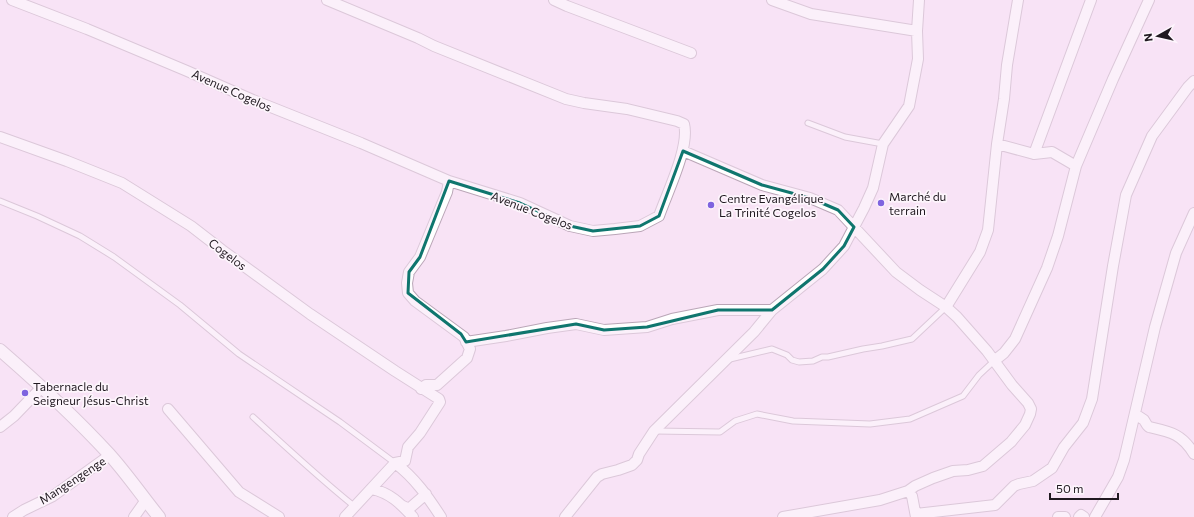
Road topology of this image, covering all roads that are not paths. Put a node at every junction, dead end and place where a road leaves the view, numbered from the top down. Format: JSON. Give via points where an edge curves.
{"nodes":[{"id":1,"x":12,"y":0,"type":"edge"},
{"id":2,"x":327,"y":0,"type":"edge"},
{"id":3,"x":554,"y":0,"type":"edge"},
{"id":4,"x":772,"y":0,"type":"edge"},
{"id":5,"x":919,"y":0,"type":"edge"},
{"id":6,"x":1018,"y":0,"type":"edge"},
{"id":7,"x":1091,"y":0,"type":"edge"},
{"id":8,"x":1149,"y":0,"type":"edge"},
{"id":9,"x":917,"y":31,"type":"junction"},
{"id":10,"x":690,"y":53,"type":"dead end"},
{"id":11,"x":1192,"y":85,"type":"edge"},
{"id":12,"x":808,"y":123,"type":"dead end"},
{"id":13,"x":0,"y":136,"type":"edge"},
{"id":14,"x":883,"y":144,"type":"junction"},
{"id":15,"x":997,"y":144,"type":"junction"},
{"id":16,"x":683,"y":152,"type":"junction"},
{"id":17,"x":1034,"y":154,"type":"junction"},
{"id":18,"x":1076,"y":166,"type":"junction"},
{"id":19,"x":449,"y":181,"type":"junction"},
{"id":20,"x":0,"y":201,"type":"edge"},
{"id":21,"x":1194,"y":213,"type":"edge"},
{"id":22,"x":1192,"y":226,"type":"edge"},
{"id":23,"x":854,"y":227,"type":"junction"},
{"id":24,"x":946,"y":307,"type":"junction"},
{"id":25,"x":772,"y":310,"type":"junction"},
{"id":26,"x":466,"y":342,"type":"junction"},
{"id":27,"x":0,"y":350,"type":"edge"},
{"id":28,"x":994,"y":360,"type":"junction"},
{"id":29,"x":715,"y":371,"type":"junction"},
{"id":30,"x":42,"y":387,"type":"junction"},
{"id":31,"x":421,"y":389,"type":"junction"},
{"id":32,"x":168,"y":408,"type":"dead end"},
{"id":33,"x":1135,"y":414,"type":"junction"},
{"id":34,"x":252,"y":418,"type":"dead end"},
{"id":35,"x":0,"y":427,"type":"edge"},
{"id":36,"x":654,"y":432,"type":"junction"},
{"id":37,"x":1194,"y":454,"type":"edge"},
{"id":38,"x":110,"y":455,"type":"junction"},
{"id":39,"x":395,"y":463,"type":"junction"},
{"id":40,"x":372,"y":489,"type":"junction"},
{"id":41,"x":908,"y":491,"type":"junction"},
{"id":42,"x":426,"y":494,"type":"junction"},
{"id":43,"x":146,"y":500,"type":"junction"},
{"id":44,"x":401,"y":504,"type":"junction"},
{"id":45,"x":354,"y":506,"type":"junction"},
{"id":46,"x":569,"y":515,"type":"edge"},
{"id":47,"x":916,"y":516,"type":"edge"},
{"id":48,"x":14,"y":517,"type":"edge"},
{"id":49,"x":134,"y":517,"type":"edge"},
{"id":50,"x":159,"y":517,"type":"edge"},
{"id":51,"x":279,"y":517,"type":"edge"},
{"id":52,"x":345,"y":517,"type":"edge"},
{"id":53,"x":413,"y":517,"type":"edge"},
{"id":54,"x":441,"y":517,"type":"edge"},
{"id":55,"x":783,"y":517,"type":"edge"},
{"id":56,"x":1058,"y":517,"type":"edge"},
{"id":57,"x":1065,"y":517,"type":"edge"},
{"id":58,"x":1079,"y":517,"type":"edge"},
{"id":59,"x":1084,"y":517,"type":"edge"},
{"id":60,"x":1095,"y":517,"type":"edge"}],
"edges":[{"from":1,"to":19,"type":"street","name":"Avenue Cogelos"},
{"from":2,"to":16,"type":"street","name":"Avenue Cogelos","via":[[566,99],[627,109],[677,121],[684,124],[686,132]]},
{"from":3,"to":10,"type":"street"},
{"from":4,"to":9,"type":"street","via":[[811,14]]},
{"from":5,"to":9,"type":"street"},
{"from":6,"to":15,"type":"street"},
{"from":7,"to":17,"type":"street"},
{"from":8,"to":18,"type":"street"},
{"from":9,"to":14,"type":"street","via":[[918,59],[909,106]]},
{"from":11,"to":47,"type":"street","via":[[1152,136],[1126,195],[1092,399],[1083,423],[1064,447],[1052,468],[1033,481],[1014,486],[995,506]]},
{"from":12,"to":14,"type":"lane","via":[[845,137]]},
{"from":13,"to":31,"type":"street","name":"Cogelos","via":[[122,184],[191,226],[310,314]]},
{"from":14,"to":23,"type":"street","via":[[873,188]]},
{"from":15,"to":17,"type":"street"},
{"from":15,"to":24,"type":"street","via":[[988,230],[980,252]]},
{"from":16,"to":19,"type":"street","name":"Avenue Cogelos","via":[[659,216],[640,226],[593,231],[570,226],[520,203]]},
{"from":16,"to":23,"type":"street","via":[[762,185],[810,198],[838,210]]},
{"from":17,"to":18,"type":"street","via":[[1052,152]]},
{"from":18,"to":28,"type":"street","via":[[1058,236],[1046,268],[1015,339],[1004,353]]},
{"from":19,"to":26,"type":"street","via":[[447,192],[420,257],[409,272],[408,293],[415,301],[464,336]]},
{"from":20,"to":39,"type":"lane","via":[[80,236],[114,257],[180,305],[239,354],[340,422]]},
{"from":21,"to":22,"type":"street"},
{"from":22,"to":33,"type":"street","via":[[1176,253],[1154,327]]},
{"from":23,"to":24,"type":"street","via":[[896,272]]},
{"from":23,"to":25,"type":"street","via":[[844,246],[823,269]]},
{"from":24,"to":28,"type":"street"},
{"from":24,"to":29,"type":"lane","via":[[912,339],[813,361],[792,360],[772,349],[732,358]]},
{"from":25,"to":26,"type":"street","via":[[718,310],[672,319],[648,327],[604,330],[576,324]]},
{"from":25,"to":29,"type":"street"},
{"from":26,"to":31,"type":"street","via":[[470,349],[467,358],[437,385],[426,385]]},
{"from":27,"to":30,"type":"street"},
{"from":28,"to":36,"type":"lane","via":[[963,396],[910,419],[864,424],[793,421],[757,414],[735,421],[720,432]]},
{"from":28,"to":41,"type":"street","via":[[1028,403],[1030,414],[1025,425],[1011,442],[983,466],[953,471]]},
{"from":29,"to":36,"type":"street"},
{"from":30,"to":35,"type":"street"},
{"from":30,"to":38,"type":"street"},
{"from":31,"to":39,"type":"street","name":"Cogelos","via":[[440,402],[408,447],[405,461]]},
{"from":32,"to":51,"type":"street","via":[[239,492]]},
{"from":33,"to":37,"type":"street","via":[[1149,427],[1180,437]]},
{"from":33,"to":60,"type":"street","via":[[1118,477]]},
{"from":34,"to":45,"type":"lane"},
{"from":36,"to":46,"type":"street","via":[[632,465],[597,477]]},
{"from":38,"to":43,"type":"street"},
{"from":38,"to":48,"type":"street","name":"Mangengenge","via":[[53,496]]},
{"from":39,"to":40,"type":"street"},
{"from":39,"to":42,"type":"street"},
{"from":40,"to":44,"type":"street","via":[[382,491]]},
{"from":40,"to":45,"type":"street"},
{"from":41,"to":47,"type":"street","via":[[912,496]]},
{"from":41,"to":55,"type":"street","via":[[880,500]]},
{"from":42,"to":44,"type":"street","via":[[411,507],[407,508]]},
{"from":42,"to":54,"type":"street"},
{"from":43,"to":49,"type":"street"},
{"from":43,"to":50,"type":"street"},
{"from":44,"to":53,"type":"street"},
{"from":45,"to":52,"type":"street"},
{"from":56,"to":57,"type":"street"},
{"from":58,"to":59,"type":"street"}]}
